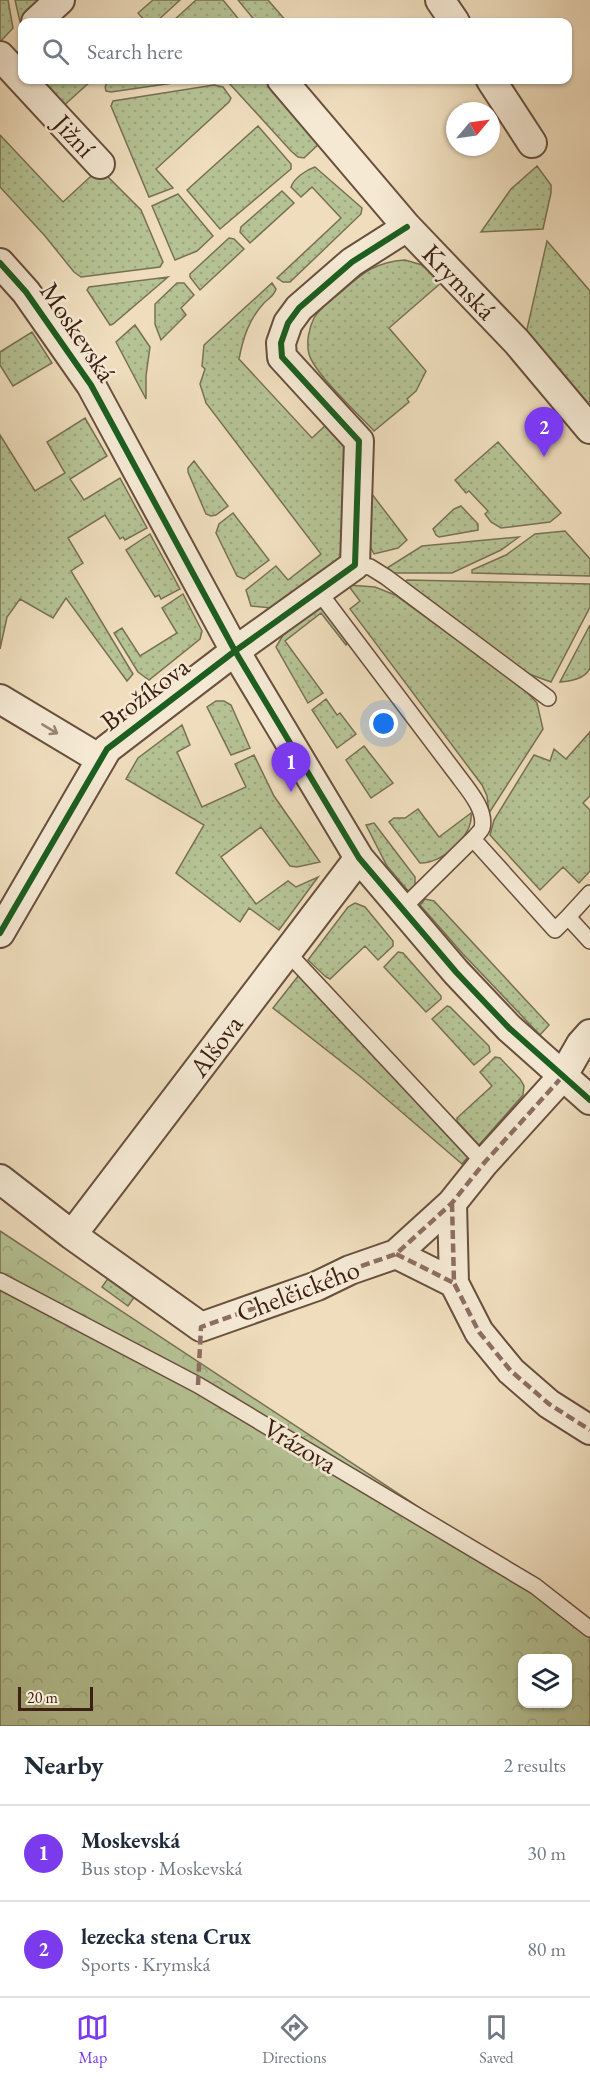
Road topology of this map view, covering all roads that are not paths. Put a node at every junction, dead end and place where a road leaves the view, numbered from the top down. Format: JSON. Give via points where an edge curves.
{"nodes":[{"id":1,"x":60,"y":0,"type":"edge"},
{"id":2,"x":440,"y":0,"type":"edge"},
{"id":3,"x":40,"y":18,"type":"edge"},
{"id":4,"x":452,"y":18,"type":"edge"},
{"id":5,"x":0,"y":56,"type":"edge"},
{"id":6,"x":18,"y":75,"type":"edge"},
{"id":7,"x":26,"y":84,"type":"edge"},
{"id":8,"x":285,"y":84,"type":"edge"},
{"id":9,"x":495,"y":84,"type":"edge"},
{"id":10,"x":532,"y":143,"type":"dead end"},
{"id":11,"x":100,"y":164,"type":"dead end"},
{"id":12,"x":407,"y":226,"type":"junction"},
{"id":13,"x":0,"y":263,"type":"edge"},
{"id":14,"x":590,"y":429,"type":"edge"},
{"id":15,"x":355,"y":565,"type":"junction"},
{"id":16,"x":319,"y":592,"type":"junction"},
{"id":17,"x":235,"y":651,"type":"junction"},
{"id":18,"x":548,"y":698,"type":"dead end"},
{"id":19,"x":0,"y":699,"type":"edge"},
{"id":20,"x":100,"y":759,"type":"junction"},
{"id":21,"x":473,"y":839,"type":"junction"},
{"id":22,"x":359,"y":858,"type":"junction"},
{"id":23,"x":590,"y":892,"type":"edge"},
{"id":24,"x":402,"y":909,"type":"junction"},
{"id":25,"x":568,"y":917,"type":"junction"},
{"id":26,"x":0,"y":933,"type":"edge"},
{"id":27,"x":590,"y":941,"type":"edge"},
{"id":28,"x":287,"y":952,"type":"junction"},
{"id":29,"x":590,"y":1034,"type":"edge"},
{"id":30,"x":590,"y":1065,"type":"edge"},
{"id":31,"x":562,"y":1077,"type":"junction"},
{"id":32,"x":590,"y":1100,"type":"edge"},
{"id":33,"x":484,"y":1162,"type":"junction"},
{"id":34,"x":0,"y":1179,"type":"edge"},
{"id":35,"x":452,"y":1203,"type":"junction"},
{"id":36,"x":72,"y":1235,"type":"junction"},
{"id":37,"x":396,"y":1254,"type":"junction"},
{"id":38,"x":0,"y":1281,"type":"edge"},
{"id":39,"x":453,"y":1283,"type":"junction"},
{"id":40,"x":590,"y":1430,"type":"edge"},
{"id":41,"x":590,"y":1629,"type":"edge"}],
"edges":[{"from":1,"to":3,"type":"street"},
{"from":2,"to":4,"type":"street"},
{"from":5,"to":6,"type":"street","name":"Jižní"},
{"from":7,"to":11,"type":"street","name":"Jižní"},
{"from":8,"to":12,"type":"street","name":"Krymská"},
{"from":9,"to":10,"type":"street"},
{"from":12,"to":14,"type":"street","name":"Krymská","via":[[517,342]]},
{"from":12,"to":15,"type":"street","via":[[352,262],[299,308],[281,343],[282,357],[359,441]]},
{"from":13,"to":17,"type":"street","name":"Moskevská","via":[[26,292],[91,385]]},
{"from":15,"to":16,"type":"street"},
{"from":15,"to":18,"type":"lane","via":[[370,567],[386,577]]},
{"from":16,"to":17,"type":"street"},
{"from":16,"to":21,"type":"lane","via":[[472,795],[481,813],[482,828]]},
{"from":17,"to":20,"type":"street","name":"Brožíkova","via":[[107,749]]},
{"from":17,"to":22,"type":"street","name":"Moskevská"},
{"from":19,"to":20,"type":"street","one_way":true},
{"from":20,"to":26,"type":"street","name":"Brožíkova"},
{"from":21,"to":24,"type":"lane"},
{"from":21,"to":25,"type":"lane","via":[[555,930]]},
{"from":22,"to":24,"type":"street","name":"Moskevská"},
{"from":22,"to":28,"type":"street","name":"Alšova"},
{"from":23,"to":25,"type":"lane"},
{"from":24,"to":31,"type":"street","name":"Moskevská","via":[[509,1028]]},
{"from":25,"to":27,"type":"lane"},
{"from":28,"to":33,"type":"lane"},
{"from":28,"to":36,"type":"street","name":"Alšova"},
{"from":29,"to":31,"type":"street"},
{"from":30,"to":31,"type":"street"},
{"from":31,"to":32,"type":"street","name":"Moskevská"},
{"from":31,"to":33,"type":"street","name":"Chelčického"},
{"from":33,"to":35,"type":"street","name":"Chelčického"},
{"from":34,"to":36,"type":"street"},
{"from":35,"to":37,"type":"street","name":"Chelčického"},
{"from":35,"to":39,"type":"street"},
{"from":36,"to":37,"type":"street","name":"Chelčického","via":[[201,1328]]},
{"from":37,"to":39,"type":"street","name":"Chelčického"},
{"from":38,"to":41,"type":"lane","name":"Vrázova","via":[[198,1385],[535,1586]]},
{"from":39,"to":40,"type":"street","via":[[479,1332],[511,1371],[549,1404]]}]}
